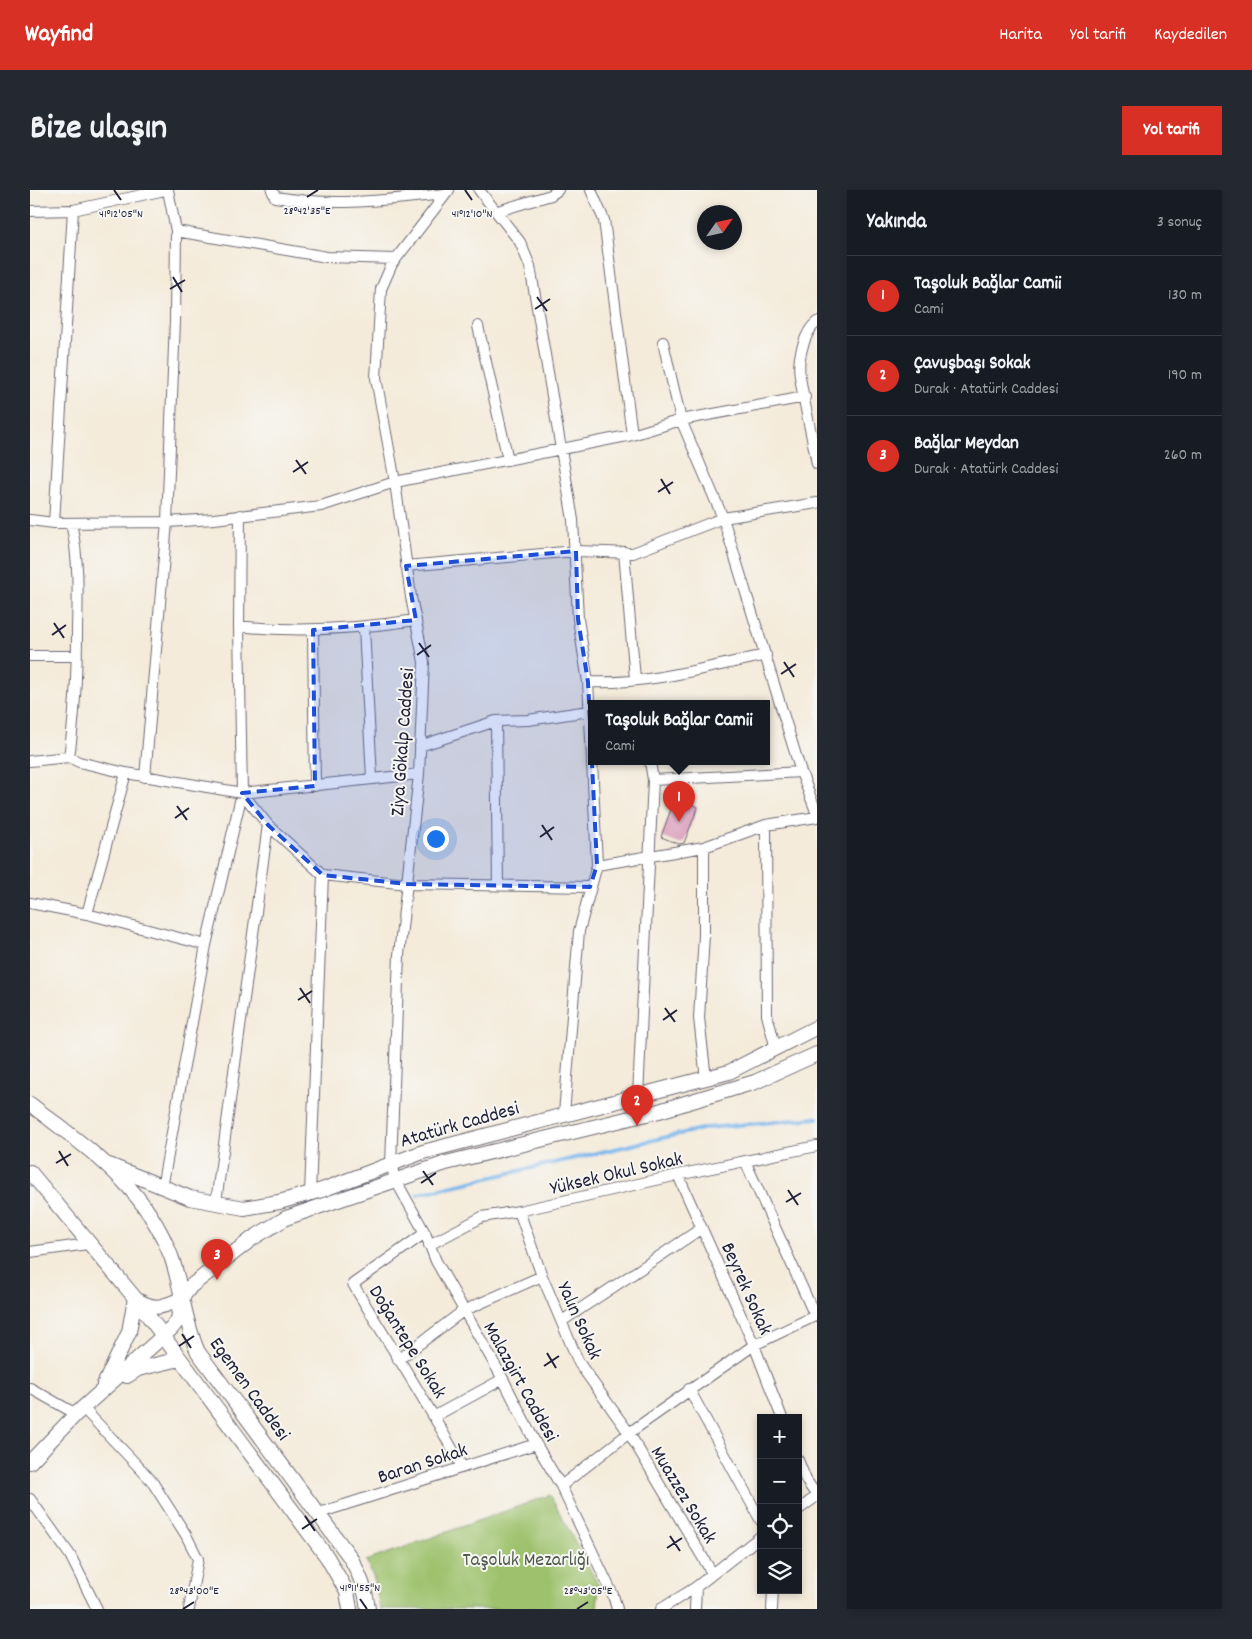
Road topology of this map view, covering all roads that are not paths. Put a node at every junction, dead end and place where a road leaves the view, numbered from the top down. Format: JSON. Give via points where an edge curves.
{"nodes":[{"id":1,"x":167,"y":190,"type":"edge"},
{"id":2,"x":272,"y":190,"type":"edge"},
{"id":3,"x":479,"y":190,"type":"edge"},
{"id":4,"x":558,"y":190,"type":"edge"},
{"id":5,"x":591,"y":190,"type":"edge"},
{"id":6,"x":150,"y":192,"type":"edge"},
{"id":7,"x":447,"y":192,"type":"edge"},
{"id":8,"x":73,"y":210,"type":"junction"},
{"id":9,"x":30,"y":211,"type":"edge"},
{"id":10,"x":498,"y":211,"type":"junction"},
{"id":11,"x":176,"y":231,"type":"junction"},
{"id":12,"x":395,"y":259,"type":"junction"},
{"id":13,"x":817,"y":322,"type":"edge"},
{"id":14,"x":478,"y":326,"type":"dead end"},
{"id":15,"x":663,"y":342,"type":"dead end"},
{"id":16,"x":805,"y":396,"type":"junction"},
{"id":17,"x":681,"y":420,"type":"junction"},
{"id":18,"x":632,"y":435,"type":"junction"},
{"id":19,"x":560,"y":448,"type":"junction"},
{"id":20,"x":508,"y":460,"type":"junction"},
{"id":21,"x":817,"y":464,"type":"edge"},
{"id":22,"x":395,"y":482,"type":"junction"},
{"id":23,"x":817,"y":503,"type":"edge"},
{"id":24,"x":240,"y":515,"type":"junction"},
{"id":25,"x":723,"y":518,"type":"junction"},
{"id":26,"x":167,"y":522,"type":"junction"},
{"id":27,"x":32,"y":523,"type":"edge"},
{"id":28,"x":54,"y":523,"type":"junction"},
{"id":29,"x":72,"y":523,"type":"junction"},
{"id":30,"x":576,"y":551,"type":"junction"},
{"id":31,"x":624,"y":552,"type":"junction"},
{"id":32,"x":406,"y":566,"type":"junction"},
{"id":33,"x":416,"y":620,"type":"junction"},
{"id":34,"x":238,"y":626,"type":"junction"},
{"id":35,"x":364,"y":628,"type":"junction"},
{"id":36,"x":313,"y":630,"type":"junction"},
{"id":37,"x":766,"y":655,"type":"junction"},
{"id":38,"x":30,"y":656,"type":"edge"},
{"id":39,"x":77,"y":656,"type":"junction"},
{"id":40,"x":635,"y":679,"type":"junction"},
{"id":41,"x":588,"y":682,"type":"junction"},
{"id":42,"x":589,"y":700,"type":"edge"},
{"id":43,"x":588,"y":711,"type":"edge"},
{"id":44,"x":496,"y":721,"type":"junction"},
{"id":45,"x":420,"y":746,"type":"junction"},
{"id":46,"x":70,"y":757,"type":"junction"},
{"id":47,"x":30,"y":761,"type":"edge"},
{"id":48,"x":592,"y":765,"type":"edge"},
{"id":49,"x":651,"y":765,"type":"edge"},
{"id":50,"x":801,"y":772,"type":"junction"},
{"id":51,"x":126,"y":773,"type":"junction"},
{"id":52,"x":419,"y":774,"type":"junction"},
{"id":53,"x":145,"y":776,"type":"junction"},
{"id":54,"x":372,"y":778,"type":"junction"},
{"id":55,"x":653,"y":780,"type":"junction"},
{"id":56,"x":315,"y":786,"type":"junction"},
{"id":57,"x":242,"y":793,"type":"junction"},
{"id":58,"x":817,"y":815,"type":"edge"},
{"id":59,"x":268,"y":825,"type":"junction"},
{"id":60,"x":766,"y":825,"type":"junction"},
{"id":61,"x":704,"y":847,"type":"junction"},
{"id":62,"x":649,"y":857,"type":"junction"},
{"id":63,"x":597,"y":866,"type":"junction"},
{"id":64,"x":323,"y":874,"type":"junction"},
{"id":65,"x":406,"y":884,"type":"junction"},
{"id":66,"x":498,"y":885,"type":"junction"},
{"id":67,"x":590,"y":887,"type":"junction"},
{"id":68,"x":30,"y":903,"type":"edge"},
{"id":69,"x":87,"y":914,"type":"junction"},
{"id":70,"x":206,"y":945,"type":"junction"},
{"id":71,"x":817,"y":1027,"type":"edge"},
{"id":72,"x":776,"y":1049,"type":"junction"},
{"id":73,"x":817,"y":1054,"type":"edge"},
{"id":74,"x":706,"y":1079,"type":"junction"},
{"id":75,"x":638,"y":1096,"type":"junction"},
{"id":76,"x":30,"y":1104,"type":"edge"},
{"id":77,"x":564,"y":1114,"type":"junction"},
{"id":78,"x":817,"y":1147,"type":"edge"},
{"id":79,"x":746,"y":1162,"type":"junction"},
{"id":80,"x":108,"y":1165,"type":"junction"},
{"id":81,"x":30,"y":1172,"type":"edge"},
{"id":82,"x":393,"y":1172,"type":"junction"},
{"id":83,"x":678,"y":1175,"type":"junction"},
{"id":84,"x":162,"y":1188,"type":"junction"},
{"id":85,"x":310,"y":1192,"type":"junction"},
{"id":86,"x":216,"y":1202,"type":"junction"},
{"id":87,"x":519,"y":1212,"type":"junction"},
{"id":88,"x":702,"y":1228,"type":"junction"},
{"id":89,"x":425,"y":1233,"type":"junction"},
{"id":90,"x":88,"y":1244,"type":"junction"},
{"id":91,"x":428,"y":1245,"type":"junction"},
{"id":92,"x":30,"y":1252,"type":"edge"},
{"id":93,"x":542,"y":1276,"type":"junction"},
{"id":94,"x":135,"y":1298,"type":"junction"},
{"id":95,"x":182,"y":1300,"type":"junction"},
{"id":96,"x":463,"y":1311,"type":"junction"},
{"id":97,"x":816,"y":1316,"type":"edge"},
{"id":98,"x":562,"y":1321,"type":"junction"},
{"id":99,"x":163,"y":1336,"type":"junction"},
{"id":100,"x":754,"y":1345,"type":"junction"},
{"id":101,"x":180,"y":1359,"type":"junction"},
{"id":102,"x":398,"y":1360,"type":"junction"},
{"id":103,"x":503,"y":1379,"type":"junction"},
{"id":104,"x":30,"y":1388,"type":"edge"},
{"id":105,"x":689,"y":1389,"type":"junction"},
{"id":106,"x":100,"y":1392,"type":"junction"},
{"id":107,"x":80,"y":1411,"type":"junction"},
{"id":108,"x":780,"y":1414,"type":"edge"},
{"id":109,"x":435,"y":1416,"type":"junction"},
{"id":110,"x":629,"y":1433,"type":"junction"},
{"id":111,"x":536,"y":1444,"type":"junction"},
{"id":112,"x":30,"y":1462,"type":"edge"},
{"id":113,"x":462,"y":1467,"type":"junction"},
{"id":114,"x":802,"y":1470,"type":"edge"},
{"id":115,"x":561,"y":1486,"type":"junction"},
{"id":116,"x":817,"y":1496,"type":"edge"},
{"id":117,"x":30,"y":1498,"type":"edge"},
{"id":118,"x":802,"y":1507,"type":"edge"},
{"id":119,"x":319,"y":1513,"type":"junction"},
{"id":120,"x":757,"y":1514,"type":"edge"},
{"id":121,"x":757,"y":1539,"type":"edge"},
{"id":122,"x":712,"y":1573,"type":"junction"},
{"id":123,"x":696,"y":1588,"type":"junction"},
{"id":124,"x":773,"y":1594,"type":"edge"},
{"id":125,"x":97,"y":1609,"type":"edge"},
{"id":126,"x":190,"y":1609,"type":"edge"},
{"id":127,"x":350,"y":1609,"type":"edge"},
{"id":128,"x":368,"y":1609,"type":"edge"},
{"id":129,"x":617,"y":1609,"type":"edge"},
{"id":130,"x":661,"y":1609,"type":"edge"},
{"id":131,"x":694,"y":1609,"type":"edge"},
{"id":132,"x":772,"y":1609,"type":"edge"}],
"edges":[{"from":1,"to":6,"type":"street"},
{"from":1,"to":11,"type":"street"},
{"from":2,"to":7,"type":"street","via":[[275,197],[308,202],[362,203]]},
{"from":3,"to":10,"type":"street"},
{"from":4,"to":10,"type":"street"},
{"from":5,"to":18,"type":"street","via":[[604,220]]},
{"from":6,"to":8,"type":"street"},
{"from":7,"to":12,"type":"street","name":"Ziya Gökalp Caddesi"},
{"from":8,"to":9,"type":"street"},
{"from":8,"to":28,"type":"street"},
{"from":10,"to":19,"type":"street","via":[[520,242],[530,266]]},
{"from":11,"to":12,"type":"street","via":[[327,257]]},
{"from":11,"to":26,"type":"street"},
{"from":12,"to":22,"type":"street","name":"Ziya Gökalp Caddesi","via":[[381,289],[376,378]]},
{"from":13,"to":16,"type":"street","via":[[804,339],[799,374]]},
{"from":14,"to":20,"type":"street"},
{"from":15,"to":17,"type":"street"},
{"from":16,"to":17,"type":"street"},
{"from":16,"to":21,"type":"street"},
{"from":17,"to":18,"type":"street"},
{"from":17,"to":25,"type":"street"},
{"from":18,"to":19,"type":"street"},
{"from":19,"to":20,"type":"street"},
{"from":19,"to":30,"type":"street"},
{"from":20,"to":22,"type":"street"},
{"from":22,"to":24,"type":"street","via":[[321,506]]},
{"from":22,"to":32,"type":"street","name":"Ziya Gökalp Caddesi"},
{"from":23,"to":25,"type":"street"},
{"from":24,"to":26,"type":"street"},
{"from":24,"to":34,"type":"street"},
{"from":25,"to":31,"type":"street","via":[[633,552]]},
{"from":25,"to":37,"type":"street"},
{"from":26,"to":29,"type":"street"},
{"from":26,"to":53,"type":"street"},
{"from":27,"to":28,"type":"street"},
{"from":28,"to":29,"type":"street"},
{"from":29,"to":39,"type":"street","via":[[77,548]]},
{"from":30,"to":31,"type":"street"},
{"from":30,"to":32,"type":"street"},
{"from":30,"to":41,"type":"street","via":[[578,619]]},
{"from":31,"to":40,"type":"street"},
{"from":32,"to":33,"type":"street","name":"Ziya Gökalp Caddesi"},
{"from":33,"to":35,"type":"street"},
{"from":33,"to":45,"type":"street","name":"Ziya Gökalp Caddesi","via":[[424,662]]},
{"from":34,"to":36,"type":"street"},
{"from":34,"to":57,"type":"street"},
{"from":35,"to":36,"type":"street"},
{"from":35,"to":54,"type":"street"},
{"from":36,"to":56,"type":"street"},
{"from":37,"to":40,"type":"street"},
{"from":37,"to":50,"type":"street"},
{"from":38,"to":39,"type":"street"},
{"from":39,"to":46,"type":"street"},
{"from":40,"to":41,"type":"street"},
{"from":41,"to":42,"type":"street"},
{"from":43,"to":44,"type":"street"},
{"from":44,"to":45,"type":"street"},
{"from":44,"to":66,"type":"street"},
{"from":45,"to":52,"type":"street","name":"Ziya Gökalp Caddesi"},
{"from":46,"to":47,"type":"street"},
{"from":46,"to":51,"type":"street"},
{"from":48,"to":63,"type":"street"},
{"from":49,"to":55,"type":"street"},
{"from":50,"to":55,"type":"street"},
{"from":50,"to":58,"type":"street"},
{"from":51,"to":53,"type":"street"},
{"from":51,"to":69,"type":"street"},
{"from":52,"to":54,"type":"street"},
{"from":52,"to":65,"type":"street","name":"Ziya Gökalp Caddesi"},
{"from":53,"to":57,"type":"street"},
{"from":54,"to":56,"type":"street"},
{"from":55,"to":62,"type":"street"},
{"from":56,"to":57,"type":"street"},
{"from":57,"to":59,"type":"street"},
{"from":57,"to":70,"type":"street"},
{"from":58,"to":60,"type":"street"},
{"from":59,"to":64,"type":"street"},
{"from":59,"to":86,"type":"street"},
{"from":60,"to":61,"type":"street"},
{"from":60,"to":72,"type":"street","via":[[767,1015]]},
{"from":61,"to":62,"type":"street"},
{"from":61,"to":74,"type":"street","via":[[704,935],[699,1018]]},
{"from":62,"to":63,"type":"street"},
{"from":62,"to":75,"type":"street"},
{"from":63,"to":67,"type":"street"},
{"from":64,"to":65,"type":"street"},
{"from":64,"to":85,"type":"street"},
{"from":65,"to":66,"type":"street"},
{"from":65,"to":82,"type":"street","name":"Ziya Gökalp Caddesi","via":[[399,954]]},
{"from":66,"to":67,"type":"street"},
{"from":67,"to":77,"type":"street","via":[[578,931]]},
{"from":68,"to":69,"type":"street"},
{"from":69,"to":70,"type":"street"},
{"from":70,"to":84,"type":"street"},
{"from":71,"to":72,"type":"main road","name":"Atatürk Caddesi"},
{"from":72,"to":74,"type":"main road","name":"Atatürk Caddesi","via":[[729,1072]]},
{"from":73,"to":82,"type":"main road","name":"Atatürk Caddesi","via":[[756,1082],[659,1111],[446,1164]]},
{"from":74,"to":75,"type":"main road","name":"Atatürk Caddesi"},
{"from":75,"to":77,"type":"main road","name":"Atatürk Caddesi"},
{"from":76,"to":80,"type":"main road","name":"Egemen Caddesi"},
{"from":77,"to":82,"type":"main road","name":"Atatürk Caddesi","via":[[423,1152]]},
{"from":78,"to":79,"type":"street","name":"Yüksek Okul Sokak"},
{"from":79,"to":83,"type":"street","name":"Yüksek Okul Sokak"},
{"from":79,"to":97,"type":"street"},
{"from":80,"to":84,"type":"main road","name":"Atatürk Caddesi"},
{"from":80,"to":95,"type":"main road","name":"Egemen Caddesi","via":[[154,1218],[172,1259]]},
{"from":81,"to":90,"type":"main road","name":"Egemen Caddesi"},
{"from":82,"to":85,"type":"main road","name":"Atatürk Caddesi"},
{"from":82,"to":89,"type":"street","name":"Malazgirt Caddesi"},
{"from":82,"to":95,"type":"main road","name":"Atatürk Caddesi","via":[[286,1218],[253,1238],[206,1272]]},
{"from":83,"to":87,"type":"street","name":"Yüksek Okul Sokak"},
{"from":83,"to":88,"type":"street","name":"Beyrek Sokak"},
{"from":84,"to":86,"type":"main road","name":"Atatürk Caddesi","via":[[190,1198]]},
{"from":85,"to":86,"type":"main road","name":"Atatürk Caddesi","via":[[244,1208]]},
{"from":87,"to":91,"type":"street","name":"Yüksek Okul Sokak","via":[[482,1218]]},
{"from":87,"to":93,"type":"street","name":"Yalın Sokak"},
{"from":88,"to":98,"type":"street"},
{"from":88,"to":100,"type":"street","name":"Beyrek Sokak"},
{"from":89,"to":91,"type":"street","name":"Malazgirt Caddesi"},
{"from":89,"to":102,"type":"street","name":"Doğantepe Sokak","via":[[353,1284]]},
{"from":90,"to":92,"type":"street"},
{"from":90,"to":94,"type":"main road","name":"Egemen Caddesi"},
{"from":91,"to":96,"type":"street","name":"Malazgirt Caddesi"},
{"from":93,"to":96,"type":"street"},
{"from":93,"to":98,"type":"street","name":"Yalın Sokak"},
{"from":94,"to":95,"type":"main road","via":[[150,1308]]},
{"from":94,"to":99,"type":"main road","name":"Egemen Caddesi"},
{"from":94,"to":106,"type":"main road","via":[[129,1332]]},
{"from":95,"to":99,"type":"main road","via":[[178,1320]]},
{"from":95,"to":119,"type":"main road","name":"Egemen Caddesi","via":[[198,1352]]},
{"from":96,"to":102,"type":"street"},
{"from":96,"to":103,"type":"street","name":"Malazgirt Caddesi"},
{"from":97,"to":100,"type":"street"},
{"from":98,"to":110,"type":"street","name":"Yalın Sokak","via":[[579,1363]]},
{"from":99,"to":101,"type":"main road","name":"Egemen Caddesi"},
{"from":99,"to":106,"type":"main road"},
{"from":100,"to":105,"type":"street"},
{"from":100,"to":108,"type":"street","name":"Beyrek Sokak"},
{"from":101,"to":106,"type":"main road","via":[[138,1369]]},
{"from":101,"to":127,"type":"main road","name":"Egemen Caddesi","via":[[327,1557],[347,1592]]},
{"from":102,"to":109,"type":"street","name":"Doğantepe Sokak"},
{"from":103,"to":109,"type":"street"},
{"from":103,"to":111,"type":"street","name":"Malazgirt Caddesi"},
{"from":104,"to":107,"type":"street"},
{"from":105,"to":110,"type":"street"},
{"from":105,"to":120,"type":"street"},
{"from":106,"to":107,"type":"main road"},
{"from":107,"to":112,"type":"main road"},
{"from":107,"to":126,"type":"street","via":[[151,1480],[173,1512],[198,1559]]},
{"from":109,"to":113,"type":"street","name":"Doğantepe Sokak"},
{"from":110,"to":115,"type":"street"},
{"from":110,"to":122,"type":"street","name":"Muazzez Sokak"},
{"from":111,"to":113,"type":"street","name":"Baran Sokak"},
{"from":111,"to":115,"type":"street","name":"Malazgirt Caddesi"},
{"from":113,"to":119,"type":"street","name":"Baran Sokak"},
{"from":114,"to":116,"type":"street"},
{"from":115,"to":129,"type":"street","name":"Malazgirt Caddesi","via":[[614,1595]]},
{"from":116,"to":118,"type":"street"},
{"from":117,"to":125,"type":"street","via":[[70,1555]]},
{"from":119,"to":128,"type":"main road","name":"Egemen Caddesi","via":[[360,1574]]},
{"from":121,"to":122,"type":"street"},
{"from":122,"to":123,"type":"street"},
{"from":123,"to":130,"type":"street"},
{"from":123,"to":131,"type":"street"},
{"from":124,"to":132,"type":"street"}]}
